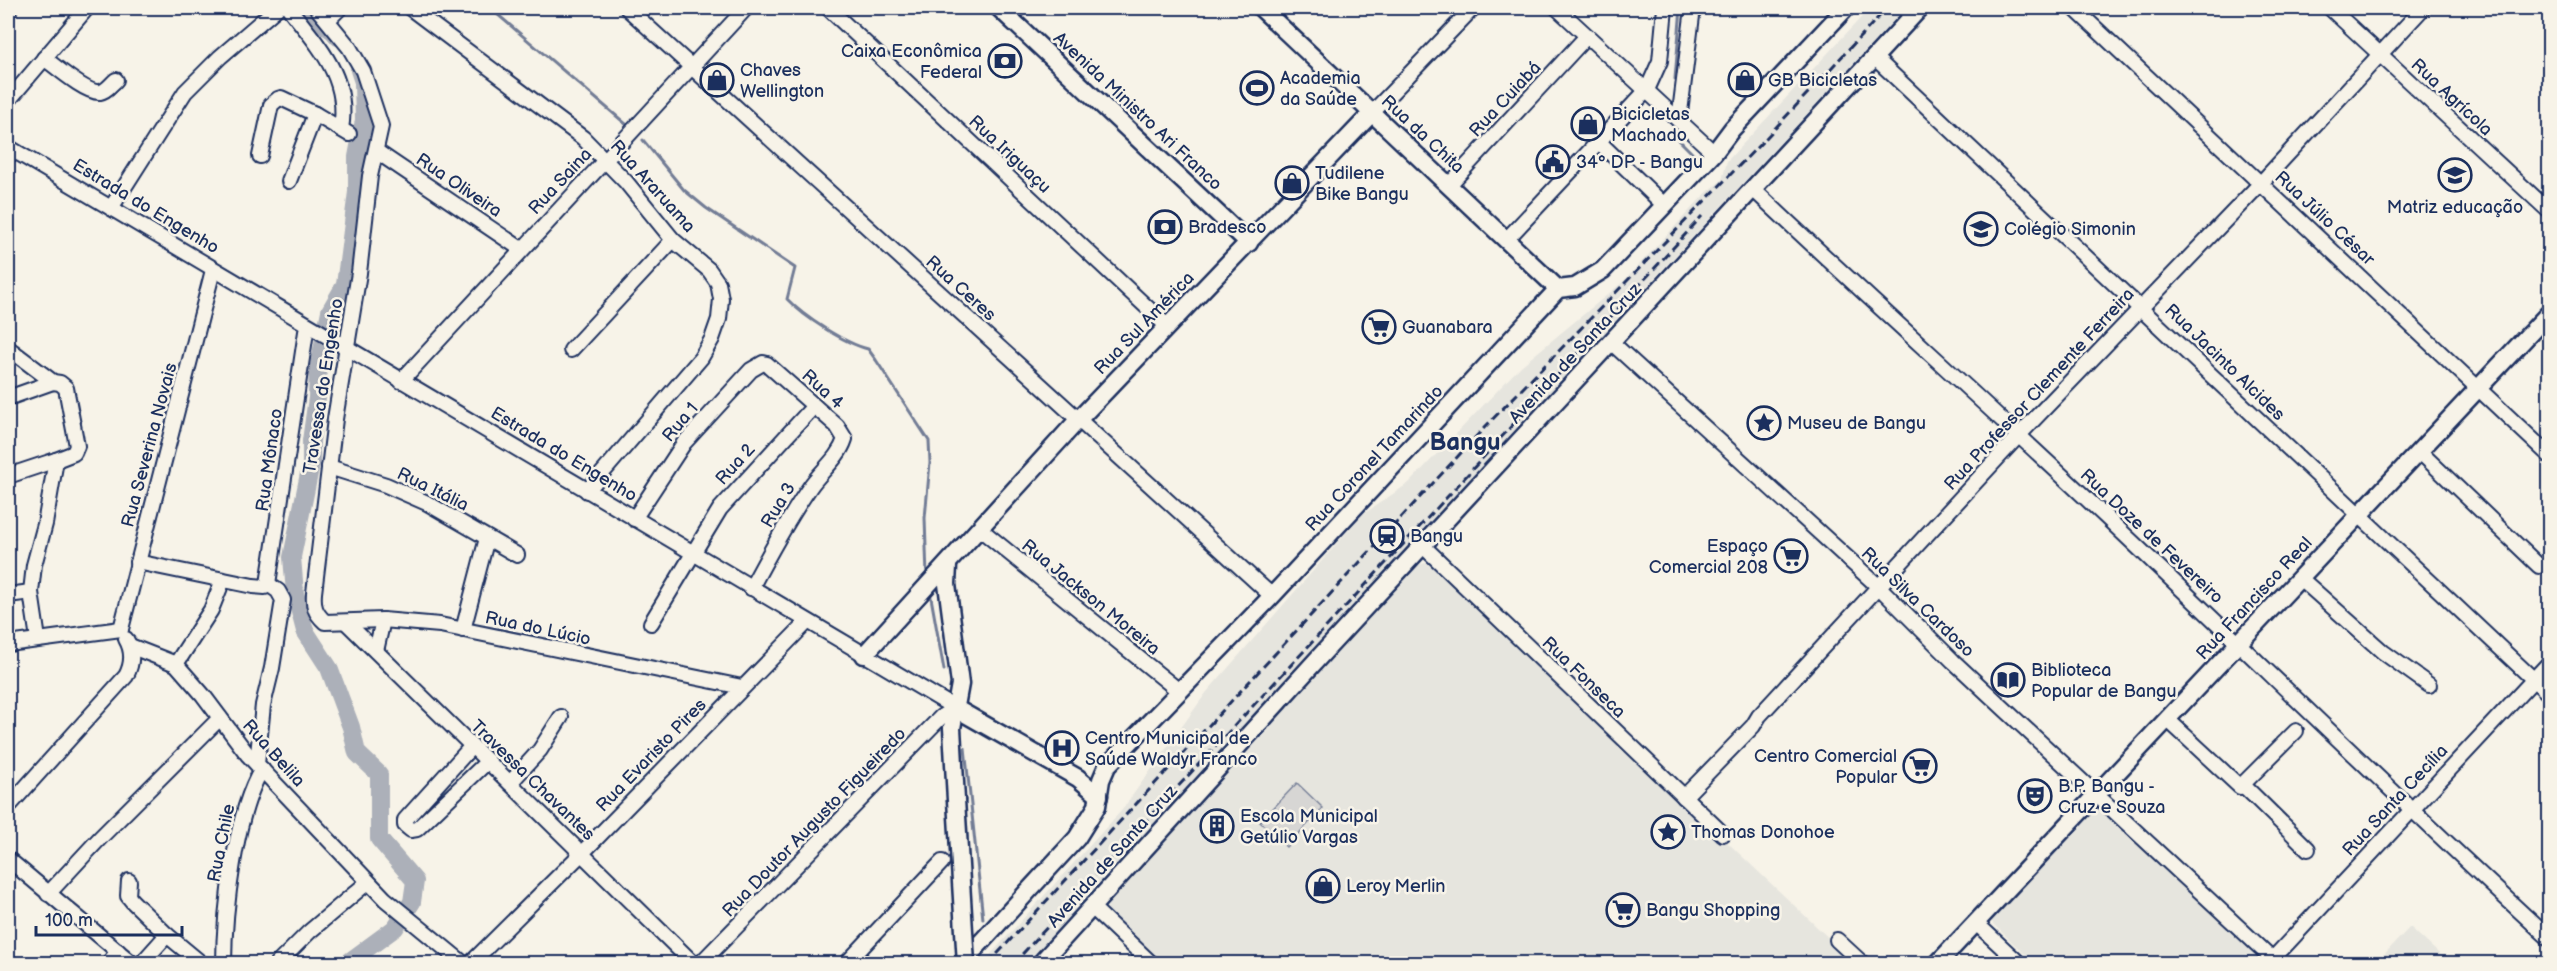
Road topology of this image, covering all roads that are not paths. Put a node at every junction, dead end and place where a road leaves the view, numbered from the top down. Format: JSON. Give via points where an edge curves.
{"nodes":[{"id":1,"x":87,"y":8,"type":"edge"},
{"id":2,"x":277,"y":8,"type":"edge"},
{"id":3,"x":289,"y":8,"type":"edge"},
{"id":4,"x":317,"y":8,"type":"edge"},
{"id":5,"x":340,"y":8,"type":"edge"},
{"id":6,"x":410,"y":8,"type":"edge"},
{"id":7,"x":627,"y":8,"type":"edge"},
{"id":8,"x":746,"y":8,"type":"edge"},
{"id":9,"x":828,"y":8,"type":"edge"},
{"id":10,"x":999,"y":8,"type":"edge"},
{"id":11,"x":1261,"y":8,"type":"edge"},
{"id":12,"x":1473,"y":8,"type":"edge"},
{"id":13,"x":1557,"y":8,"type":"edge"},
{"id":14,"x":1665,"y":8,"type":"edge"},
{"id":15,"x":1693,"y":8,"type":"edge"},
{"id":16,"x":1846,"y":8,"type":"edge"},
{"id":17,"x":1920,"y":8,"type":"edge"},
{"id":18,"x":2074,"y":8,"type":"edge"},
{"id":19,"x":2330,"y":8,"type":"edge"},
{"id":20,"x":2423,"y":8,"type":"edge"},
{"id":21,"x":1572,"y":14,"type":"edge"},
{"id":22,"x":328,"y":20,"type":"junction"},
{"id":23,"x":1587,"y":36,"type":"junction"},
{"id":24,"x":2379,"y":54,"type":"junction"},
{"id":25,"x":1874,"y":57,"type":"junction"},
{"id":26,"x":44,"y":58,"type":"junction"},
{"id":27,"x":691,"y":66,"type":"junction"},
{"id":28,"x":116,"y":80,"type":"dead end"},
{"id":29,"x":1647,"y":90,"type":"junction"},
{"id":30,"x":8,"y":100,"type":"edge"},
{"id":31,"x":1372,"y":113,"type":"junction"},
{"id":32,"x":315,"y":114,"type":"junction"},
{"id":33,"x":1679,"y":120,"type":"junction"},
{"id":34,"x":1598,"y":141,"type":"junction"},
{"id":35,"x":8,"y":147,"type":"edge"},
{"id":36,"x":376,"y":151,"type":"junction"},
{"id":37,"x":1714,"y":153,"type":"junction"},
{"id":38,"x":260,"y":156,"type":"dead end"},
{"id":39,"x":605,"y":158,"type":"junction"},
{"id":40,"x":289,"y":181,"type":"dead end"},
{"id":41,"x":2260,"y":183,"type":"junction"},
{"id":42,"x":1449,"y":185,"type":"junction"},
{"id":43,"x":1753,"y":189,"type":"junction"},
{"id":44,"x":1664,"y":205,"type":"junction"},
{"id":45,"x":111,"y":208,"type":"junction"},
{"id":46,"x":2550,"y":212,"type":"edge"},
{"id":47,"x":1507,"y":239,"type":"junction"},
{"id":48,"x":673,"y":240,"type":"junction"},
{"id":49,"x":1249,"y":243,"type":"junction"},
{"id":50,"x":521,"y":249,"type":"junction"},
{"id":51,"x":213,"y":270,"type":"junction"},
{"id":52,"x":1558,"y":289,"type":"junction"},
{"id":53,"x":2141,"y":307,"type":"junction"},
{"id":54,"x":2550,"y":312,"type":"edge"},
{"id":55,"x":1167,"y":326,"type":"junction"},
{"id":56,"x":311,"y":327,"type":"junction"},
{"id":57,"x":1611,"y":342,"type":"junction"},
{"id":58,"x":341,"y":344,"type":"junction"},
{"id":59,"x":8,"y":348,"type":"edge"},
{"id":60,"x":571,"y":350,"type":"dead end"},
{"id":61,"x":768,"y":364,"type":"joint"},
{"id":62,"x":402,"y":381,"type":"junction"},
{"id":63,"x":53,"y":382,"type":"junction"},
{"id":64,"x":2478,"y":388,"type":"junction"},
{"id":65,"x":8,"y":398,"type":"edge"},
{"id":66,"x":814,"y":406,"type":"junction"},
{"id":67,"x":1078,"y":420,"type":"junction"},
{"id":68,"x":2019,"y":435,"type":"junction"},
{"id":69,"x":843,"y":446,"type":"joint"},
{"id":70,"x":2419,"y":451,"type":"junction"},
{"id":71,"x":2550,"y":456,"type":"edge"},
{"id":72,"x":56,"y":460,"type":"junction"},
{"id":73,"x":329,"y":467,"type":"junction"},
{"id":74,"x":8,"y":476,"type":"edge"},
{"id":75,"x":587,"y":491,"type":"junction"},
{"id":76,"x":2358,"y":516,"type":"junction"},
{"id":77,"x":634,"y":519,"type":"junction"},
{"id":78,"x":980,"y":529,"type":"junction"},
{"id":79,"x":488,"y":537,"type":"junction"},
{"id":80,"x":1422,"y":545,"type":"junction"},
{"id":81,"x":693,"y":554,"type":"junction"},
{"id":82,"x":517,"y":555,"type":"dead end"},
{"id":83,"x":137,"y":562,"type":"junction"},
{"id":84,"x":948,"y":566,"type":"junction"},
{"id":85,"x":2539,"y":566,"type":"dead end"},
{"id":86,"x":2300,"y":578,"type":"junction"},
{"id":87,"x":223,"y":580,"type":"junction"},
{"id":88,"x":268,"y":584,"type":"junction"},
{"id":89,"x":1879,"y":587,"type":"junction"},
{"id":90,"x":752,"y":588,"type":"junction"},
{"id":91,"x":31,"y":592,"type":"junction"},
{"id":92,"x":8,"y":595,"type":"edge"},
{"id":93,"x":1272,"y":596,"type":"junction"},
{"id":94,"x":383,"y":620,"type":"junction"},
{"id":95,"x":325,"y":622,"type":"joint"},
{"id":96,"x":807,"y":622,"type":"junction"},
{"id":97,"x":347,"y":623,"type":"junction"},
{"id":98,"x":651,"y":623,"type":"dead end"},
{"id":99,"x":121,"y":629,"type":"junction"},
{"id":100,"x":463,"y":630,"type":"junction"},
{"id":101,"x":38,"y":639,"type":"junction"},
{"id":102,"x":2239,"y":643,"type":"junction"},
{"id":103,"x":8,"y":644,"type":"edge"},
{"id":104,"x":130,"y":645,"type":"junction"},
{"id":105,"x":376,"y":651,"type":"junction"},
{"id":106,"x":864,"y":655,"type":"junction"},
{"id":107,"x":2550,"y":662,"type":"edge"},
{"id":108,"x":176,"y":664,"type":"junction"},
{"id":109,"x":2533,"y":679,"type":"junction"},
{"id":110,"x":2429,"y":685,"type":"dead end"},
{"id":111,"x":742,"y":687,"type":"junction"},
{"id":112,"x":1179,"y":691,"type":"junction"},
{"id":113,"x":2550,"y":694,"type":"edge"},
{"id":114,"x":955,"y":708,"type":"junction"},
{"id":115,"x":561,"y":717,"type":"dead end"},
{"id":116,"x":220,"y":718,"type":"junction"},
{"id":117,"x":2167,"y":719,"type":"junction"},
{"id":118,"x":2296,"y":731,"type":"dead end"},
{"id":119,"x":472,"y":746,"type":"junction"},
{"id":120,"x":488,"y":761,"type":"junction"},
{"id":121,"x":259,"y":766,"type":"junction"},
{"id":122,"x":510,"y":783,"type":"junction"},
{"id":123,"x":2243,"y":785,"type":"junction"},
{"id":124,"x":2097,"y":794,"type":"junction"},
{"id":125,"x":1099,"y":796,"type":"junction"},
{"id":126,"x":1684,"y":797,"type":"junction"},
{"id":127,"x":8,"y":807,"type":"edge"},
{"id":128,"x":2410,"y":810,"type":"junction"},
{"id":129,"x":1723,"y":834,"type":"dead end"},
{"id":130,"x":2308,"y":849,"type":"dead end"},
{"id":131,"x":582,"y":853,"type":"junction"},
{"id":132,"x":8,"y":859,"type":"edge"},
{"id":133,"x":942,"y":862,"type":"dead end"},
{"id":134,"x":129,"y":881,"type":"dead end"},
{"id":135,"x":368,"y":882,"type":"junction"},
{"id":136,"x":48,"y":894,"type":"junction"},
{"id":137,"x":1092,"y":907,"type":"junction"},
{"id":138,"x":1976,"y":923,"type":"junction"},
{"id":139,"x":167,"y":935,"type":"junction"},
{"id":140,"x":2550,"y":939,"type":"edge"},
{"id":141,"x":1837,"y":940,"type":"dead end"},
{"id":142,"x":118,"y":951,"type":"junction"},
{"id":143,"x":2273,"y":962,"type":"edge"},
{"id":144,"x":108,"y":963,"type":"edge"},
{"id":145,"x":133,"y":963,"type":"edge"},
{"id":146,"x":141,"y":963,"type":"edge"},
{"id":147,"x":202,"y":963,"type":"edge"},
{"id":148,"x":224,"y":963,"type":"edge"},
{"id":149,"x":277,"y":963,"type":"edge"},
{"id":150,"x":464,"y":963,"type":"edge"},
{"id":151,"x":470,"y":963,"type":"edge"},
{"id":152,"x":694,"y":963,"type":"edge"},
{"id":153,"x":700,"y":963,"type":"edge"},
{"id":154,"x":846,"y":963,"type":"edge"},
{"id":155,"x":961,"y":963,"type":"edge"},
{"id":156,"x":966,"y":963,"type":"edge"},
{"id":157,"x":1040,"y":963,"type":"edge"},
{"id":158,"x":1152,"y":963,"type":"edge"},
{"id":159,"x":1863,"y":963,"type":"edge"},
{"id":160,"x":1937,"y":963,"type":"edge"},
{"id":161,"x":2020,"y":963,"type":"edge"}],
"edges":[{"from":1,"to":26,"type":"street"},
{"from":2,"to":45,"type":"street","via":[[185,92]]},
{"from":3,"to":32,"type":"street","via":[[336,76],[343,95],[345,131]]},
{"from":4,"to":22,"type":"street","name":"Travessa do Engenho"},
{"from":5,"to":22,"type":"street"},
{"from":6,"to":39,"type":"street","name":"Rua Araruama","via":[[562,121]]},
{"from":7,"to":27,"type":"street","name":"Rua Ceres"},
{"from":8,"to":27,"type":"street","name":"Rua Saina"},
{"from":9,"to":55,"type":"street","name":"Rua Iriguaçu"},
{"from":10,"to":49,"type":"main road","name":"Avenida Ministro Ari Franco"},
{"from":11,"to":31,"type":"main road","name":"Rua da Chita"},
{"from":12,"to":31,"type":"street","name":"Rua Sul América"},
{"from":13,"to":21,"type":"street"},
{"from":14,"to":29,"type":"street","via":[[1660,61]]},
{"from":15,"to":33,"type":"street"},
{"from":16,"to":37,"type":"main road","name":"Rua Coronel Tamarindo"},
{"from":17,"to":25,"type":"main road","name":"Avenida de Santa Cruz"},
{"from":18,"to":41,"type":"street","name":"Rua Júlio César"},
{"from":19,"to":24,"type":"street","name":"Rua Agrícola"},
{"from":20,"to":24,"type":"street","name":"Rua Professor Clemente Ferreira"},
{"from":21,"to":23,"type":"street"},
{"from":22,"to":36,"type":"street","name":"Travessa do Engenho","via":[[349,47],[366,81],[381,126]]},
{"from":23,"to":29,"type":"street"},
{"from":23,"to":42,"type":"street","name":"Rua Cuiabá"},
{"from":24,"to":41,"type":"street","name":"Rua Professor Clemente Ferreira"},
{"from":24,"to":46,"type":"street","name":"Rua Agrícola"},
{"from":25,"to":43,"type":"main road","name":"Avenida de Santa Cruz"},
{"from":25,"to":53,"type":"street","name":"Rua Jacinto Alcides"},
{"from":26,"to":28,"type":"street","via":[[95,91],[105,90]]},
{"from":26,"to":30,"type":"street"},
{"from":27,"to":39,"type":"street","name":"Rua Saina"},
{"from":27,"to":67,"type":"street","name":"Rua Ceres"},
{"from":29,"to":33,"type":"street"},
{"from":29,"to":34,"type":"street"},
{"from":31,"to":42,"type":"main road","name":"Rua da Chita"},
{"from":31,"to":49,"type":"main road","name":"Rua Sul América"},
{"from":32,"to":38,"type":"street","via":[[282,98],[274,100]]},
{"from":32,"to":40,"type":"street"},
{"from":33,"to":37,"type":"street"},
{"from":34,"to":44,"type":"street"},
{"from":34,"to":47,"type":"street"},
{"from":35,"to":45,"type":"street","name":"Estrada do Engenho"},
{"from":36,"to":50,"type":"street","name":"Rua Oliveira"},
{"from":36,"to":58,"type":"street","name":"Travessa do Engenho","via":[[359,273]]},
{"from":37,"to":44,"type":"main road","name":"Rua Coronel Tamarindo"},
{"from":39,"to":48,"type":"street","name":"Rua Araruama"},
{"from":39,"to":50,"type":"street","name":"Rua Saina"},
{"from":41,"to":53,"type":"street","name":"Rua Professor Clemente Ferreira"},
{"from":41,"to":64,"type":"street","name":"Rua Júlio César"},
{"from":42,"to":47,"type":"main road","name":"Rua da Chita"},
{"from":43,"to":57,"type":"main road","name":"Avenida de Santa Cruz"},
{"from":43,"to":68,"type":"street","name":"Rua Doze de Fevereiro"},
{"from":44,"to":52,"type":"main road","name":"Rua Coronel Tamarindo","via":[[1603,270],[1575,287]]},
{"from":45,"to":51,"type":"street","name":"Estrada do Engenho"},
{"from":47,"to":52,"type":"main road","name":"Rua da Chita"},
{"from":48,"to":60,"type":"street"},
{"from":48,"to":75,"type":"street","name":"Rua Araruama","via":[[700,261],[718,283],[719,319],[701,358]]},
{"from":49,"to":55,"type":"main road","name":"Rua Sul América"},
{"from":50,"to":62,"type":"street","name":"Rua Saina"},
{"from":51,"to":56,"type":"street","name":"Estrada do Engenho"},
{"from":51,"to":83,"type":"street","name":"Rua Severina Novais"},
{"from":52,"to":93,"type":"main road","name":"Rua Coronel Tamarindo"},
{"from":53,"to":68,"type":"street","name":"Rua Professor Clemente Ferreira"},
{"from":53,"to":76,"type":"street","name":"Rua Jacinto Alcides"},
{"from":54,"to":64,"type":"main road","name":"Rua Francisco Real"},
{"from":55,"to":67,"type":"main road","name":"Rua Sul América"},
{"from":56,"to":58,"type":"street","name":"Estrada do Engenho"},
{"from":56,"to":88,"type":"street","name":"Rua Mônaco"},
{"from":57,"to":80,"type":"main road","name":"Avenida de Santa Cruz"},
{"from":57,"to":89,"type":"street","name":"Rua Silva Cardoso"},
{"from":58,"to":62,"type":"street","name":"Estrada do Engenho"},
{"from":58,"to":73,"type":"street","name":"Travessa do Engenho"},
{"from":59,"to":63,"type":"street"},
{"from":61,"to":66,"type":"street","name":"Rua 4"},
{"from":61,"to":77,"type":"street","name":"Rua 1","via":[[752,370],[684,443]]},
{"from":62,"to":75,"type":"street","name":"Estrada do Engenho"},
{"from":63,"to":65,"type":"street"},
{"from":63,"to":72,"type":"street","via":[[67,390],[77,446],[74,453]]},
{"from":64,"to":70,"type":"main road","name":"Rua Francisco Real"},
{"from":64,"to":71,"type":"street","name":"Rua Júlio César"},
{"from":66,"to":69,"type":"street","name":"Rua 4","via":[[843,434]]},
{"from":66,"to":81,"type":"street","name":"Rua 2","via":[[720,509]]},
{"from":67,"to":78,"type":"main road","name":"Rua Sul América"},
{"from":67,"to":93,"type":"street","name":"Rua Ceres"},
{"from":68,"to":89,"type":"street","name":"Rua Professor Clemente Ferreira"},
{"from":68,"to":102,"type":"street","name":"Rua Doze de Fevereiro"},
{"from":69,"to":90,"type":"street","name":"Rua 3","via":[[811,485]]},
{"from":70,"to":76,"type":"main road","name":"Rua Francisco Real"},
{"from":70,"to":85,"type":"street"},
{"from":72,"to":74,"type":"street"},
{"from":72,"to":91,"type":"street"},
{"from":73,"to":79,"type":"street","name":"Rua Itália","via":[[427,503]]},
{"from":73,"to":95,"type":"street","name":"Travessa do Engenho","via":[[314,607]]},
{"from":75,"to":77,"type":"street","name":"Estrada do Engenho"},
{"from":76,"to":86,"type":"main road","name":"Rua Francisco Real"},
{"from":76,"to":109,"type":"street","name":"Rua Jacinto Alcides"},
{"from":77,"to":81,"type":"street","name":"Estrada do Engenho"},
{"from":78,"to":84,"type":"main road","name":"Rua Sul América"},
{"from":78,"to":112,"type":"street","name":"Rua Jackson Moreira"},
{"from":79,"to":82,"type":"street","name":"Rua Itália"},
{"from":79,"to":100,"type":"street"},
{"from":80,"to":126,"type":"street","name":"Rua Fonseca"},
{"from":80,"to":137,"type":"main road","name":"Avenida de Santa Cruz"},
{"from":81,"to":90,"type":"street","name":"Estrada do Engenho"},
{"from":81,"to":98,"type":"street","name":"Rua 2"},
{"from":83,"to":87,"type":"street"},
{"from":83,"to":99,"type":"street","name":"Rua Severina Novais"},
{"from":84,"to":106,"type":"main road","name":"Rua Sul América"},
{"from":84,"to":114,"type":"main road","via":[[960,684]]},
{"from":86,"to":102,"type":"main road","name":"Rua Francisco Real"},
{"from":86,"to":110,"type":"street","via":[[2383,652]]},
{"from":87,"to":88,"type":"street","via":[[261,587]]},
{"from":87,"to":108,"type":"street","via":[[211,610]]},
{"from":88,"to":121,"type":"street","via":[[283,600],[263,705]]},
{"from":89,"to":124,"type":"street","name":"Rua Silva Cardoso"},
{"from":89,"to":126,"type":"street","name":"Rua Professor Clemente Ferreira"},
{"from":90,"to":96,"type":"street","name":"Estrada do Engenho"},
{"from":91,"to":92,"type":"street"},
{"from":91,"to":101,"type":"street"},
{"from":93,"to":112,"type":"main road","name":"Rua Coronel Tamarindo"},
{"from":94,"to":97,"type":"street","name":"Rua do Lúcio"},
{"from":94,"to":100,"type":"street","name":"Rua do Lúcio"},
{"from":94,"to":105,"type":"street"},
{"from":95,"to":97,"type":"street","name":"Rua do Lúcio"},
{"from":96,"to":106,"type":"street","name":"Estrada do Engenho"},
{"from":96,"to":111,"type":"street","name":"Rua Evaristo Pires"},
{"from":97,"to":105,"type":"street","name":"Travessa Chavantes"},
{"from":99,"to":101,"type":"street"},
{"from":99,"to":104,"type":"street"},
{"from":100,"to":111,"type":"street","name":"Rua do Lúcio"},
{"from":101,"to":103,"type":"street"},
{"from":102,"to":117,"type":"main road","name":"Rua Francisco Real"},
{"from":102,"to":128,"type":"street","name":"Rua Doze de Fevereiro"},
{"from":104,"to":108,"type":"street","name":"Rua Belila"},
{"from":104,"to":127,"type":"street","via":[[131,667],[126,676]]},
{"from":105,"to":119,"type":"street","name":"Travessa Chavantes"},
{"from":106,"to":114,"type":"street","name":"Estrada do Engenho"},
{"from":107,"to":109,"type":"street","name":"Rua Santa Cecília"},
{"from":108,"to":116,"type":"street","name":"Rua Belila"},
{"from":109,"to":113,"type":"street","name":"Rua Jacinto Alcides"},
{"from":109,"to":128,"type":"street","name":"Rua Santa Cecília"},
{"from":111,"to":131,"type":"street","name":"Rua Evaristo Pires"},
{"from":112,"to":125,"type":"main road","name":"Rua Coronel Tamarindo","via":[[1107,766]]},
{"from":114,"to":125,"type":"main road","name":"Estrada do Engenho","via":[[1078,778]]},
{"from":114,"to":153,"type":"street","name":"Rua Doutor Augusto Figueiredo","via":[[941,717]]},
{"from":114,"to":156,"type":"main road","bridge":true,"via":[[952,743]]},
{"from":115,"to":122,"type":"street","via":[[540,750]]},
{"from":116,"to":121,"type":"street","name":"Rua Belila"},
{"from":116,"to":136,"type":"street"},
{"from":117,"to":123,"type":"street","via":[[2236,786]]},
{"from":117,"to":124,"type":"main road","name":"Rua Francisco Real"},
{"from":118,"to":123,"type":"street"},
{"from":119,"to":120,"type":"street","name":"Travessa Chavantes"},
{"from":119,"to":120,"type":"street","via":[[405,820],[405,825],[417,829]]},
{"from":120,"to":122,"type":"street","name":"Travessa Chavantes"},
{"from":121,"to":135,"type":"street","name":"Rua Belila"},
{"from":121,"to":148,"type":"street","name":"Rua Chile","via":[[236,850],[224,934]]},
{"from":122,"to":131,"type":"street","name":"Travessa Chavantes"},
{"from":123,"to":130,"type":"street"},
{"from":124,"to":138,"type":"main road","name":"Rua Francisco Real"},
{"from":124,"to":143,"type":"street","name":"Rua Silva Cardoso"},
{"from":125,"to":155,"type":"main road","name":"Rua Coronel Tamarindo","via":[[1091,818],[1077,838]]},
{"from":126,"to":129,"type":"street","name":"Rua Fonseca"},
{"from":128,"to":140,"type":"street","name":"Rua Doze de Fevereiro"},
{"from":128,"to":143,"type":"street","name":"Rua Santa Cecília"},
{"from":131,"to":151,"type":"street","name":"Rua Evaristo Pires"},
{"from":131,"to":152,"type":"street","name":"Travessa Chavantes"},
{"from":132,"to":136,"type":"street"},
{"from":133,"to":154,"type":"street"},
{"from":134,"to":139,"type":"street","via":[[128,896]]},
{"from":135,"to":149,"type":"street"},
{"from":135,"to":150,"type":"street","name":"Rua Belila"},
{"from":136,"to":142,"type":"street"},
{"from":137,"to":157,"type":"main road","name":"Avenida de Santa Cruz"},
{"from":137,"to":158,"type":"street"},
{"from":138,"to":160,"type":"main road","name":"Rua Francisco Real"},
{"from":138,"to":161,"type":"street"},
{"from":139,"to":146,"type":"street"},
{"from":139,"to":147,"type":"street"},
{"from":141,"to":159,"type":"street"},
{"from":142,"to":144,"type":"street"},
{"from":142,"to":145,"type":"street"}]}
